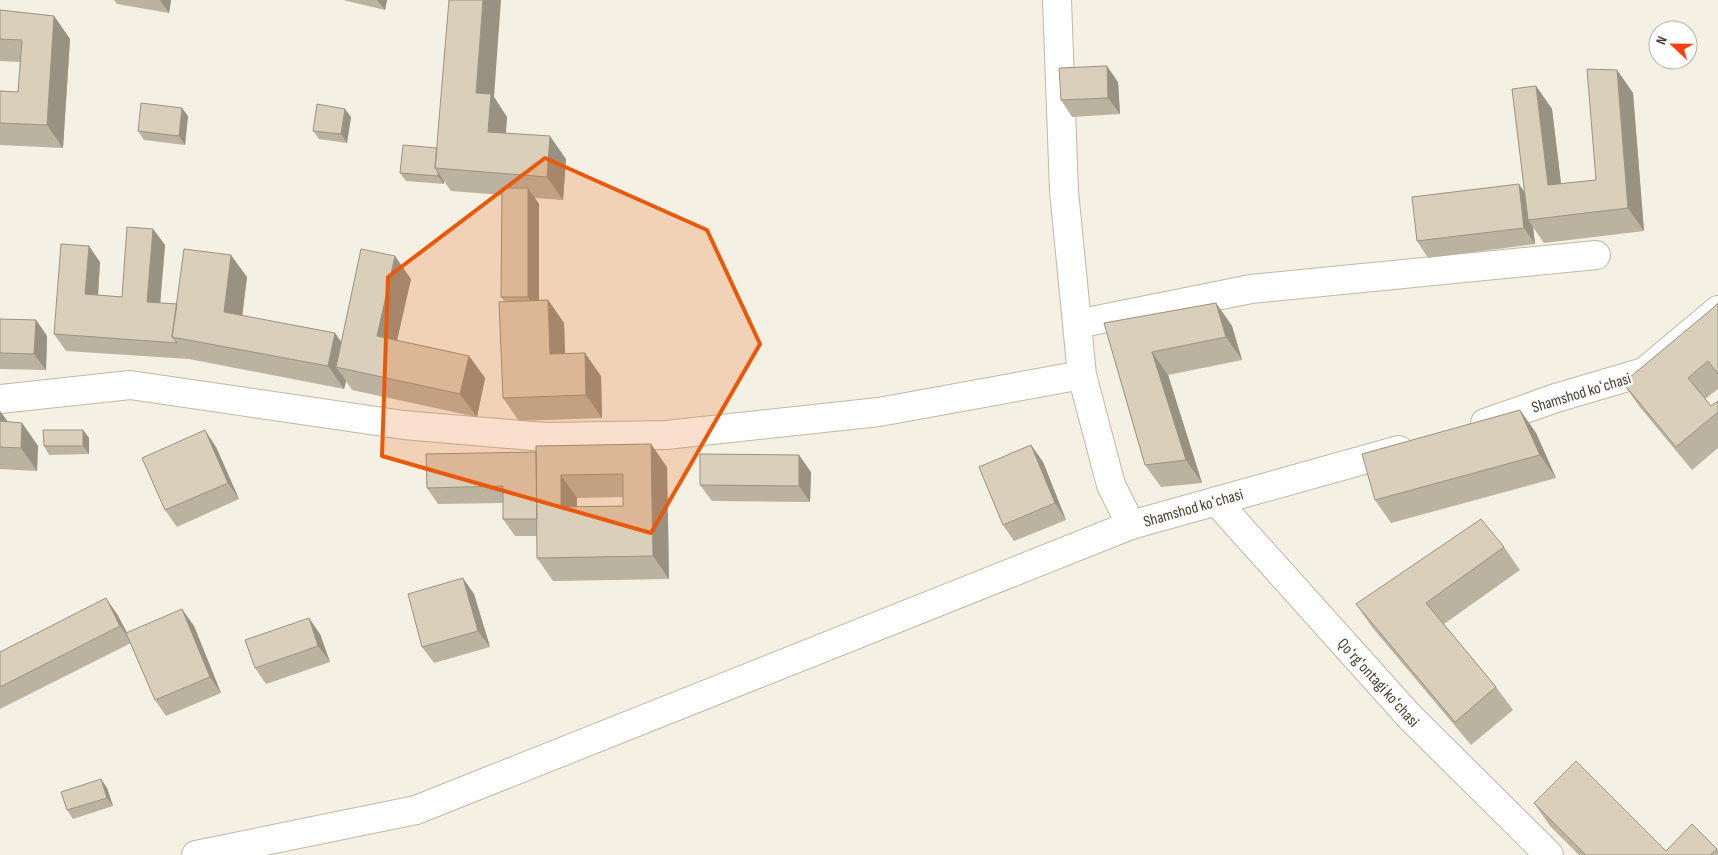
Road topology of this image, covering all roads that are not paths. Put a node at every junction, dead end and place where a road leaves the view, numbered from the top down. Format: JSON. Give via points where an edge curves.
{"nodes":[{"id":1,"x":1057,"y":0,"type":"edge"},
{"id":2,"x":1596,"y":255,"type":"dead end"},
{"id":3,"x":1718,"y":310,"type":"edge"},
{"id":4,"x":1077,"y":324,"type":"junction"},
{"id":5,"x":1082,"y":375,"type":"junction"},
{"id":6,"x":0,"y":399,"type":"edge"},
{"id":7,"x":1466,"y":430,"type":"edge"},
{"id":8,"x":1420,"y":444,"type":"edge"},
{"id":9,"x":1216,"y":501,"type":"junction"},
{"id":10,"x":1131,"y":525,"type":"junction"},
{"id":11,"x":196,"y":855,"type":"edge"},
{"id":12,"x":1549,"y":855,"type":"edge"}],
"edges":[{"from":1,"to":4,"type":"street","name":"Shamshod koʻchasi","via":[[1064,191]]},
{"from":2,"to":4,"type":"street","via":[[1251,289]]},
{"from":3,"to":7,"type":"street","name":"Shamshod koʻchasi","via":[[1644,372],[1556,398]]},
{"from":4,"to":5,"type":"street","name":"Shamshod koʻchasi"},
{"from":5,"to":6,"type":"street","via":[[879,412],[666,435],[544,437],[414,426],[130,385]]},
{"from":5,"to":10,"type":"street","name":"Shamshod koʻchasi","via":[[1110,485]]},
{"from":8,"to":9,"type":"street","name":"Shamshod koʻchasi"},
{"from":9,"to":10,"type":"street","name":"Shamshod koʻchasi"},
{"from":9,"to":12,"type":"street","name":"Qoʻrgʻontagi koʻchasi","via":[[1409,716]]},
{"from":10,"to":11,"type":"street","via":[[416,810]]}]}
